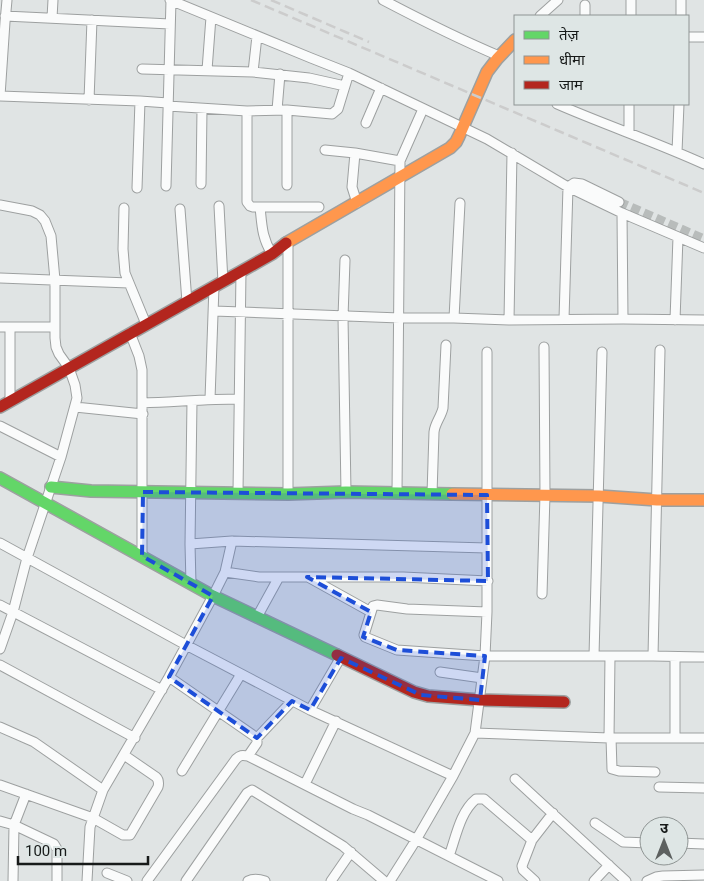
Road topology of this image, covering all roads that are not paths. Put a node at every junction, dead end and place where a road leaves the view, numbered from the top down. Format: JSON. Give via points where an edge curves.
{"nodes":[{"id":1,"x":7,"y":0,"type":"edge"},
{"id":2,"x":53,"y":0,"type":"edge"},
{"id":3,"x":170,"y":0,"type":"edge"},
{"id":4,"x":383,"y":0,"type":"edge"},
{"id":5,"x":558,"y":0,"type":"edge"},
{"id":6,"x":631,"y":0,"type":"edge"},
{"id":7,"x":681,"y":0,"type":"edge"},
{"id":8,"x":585,"y":4,"type":"dead end"},
{"id":9,"x":541,"y":15,"type":"edge"},
{"id":10,"x":584,"y":15,"type":"edge"},
{"id":11,"x":631,"y":15,"type":"edge"},
{"id":12,"x":681,"y":15,"type":"edge"},
{"id":13,"x":5,"y":16,"type":"junction"},
{"id":14,"x":212,"y":17,"type":"junction"},
{"id":15,"x":52,"y":18,"type":"junction"},
{"id":16,"x":92,"y":20,"type":"junction"},
{"id":17,"x":170,"y":24,"type":"junction"},
{"id":18,"x":257,"y":36,"type":"junction"},
{"id":19,"x":689,"y":37,"type":"edge"},
{"id":20,"x":704,"y":37,"type":"edge"},
{"id":21,"x":514,"y":41,"type":"edge"},
{"id":22,"x":499,"y":56,"type":"junction"},
{"id":23,"x":142,"y":69,"type":"dead end"},
{"id":24,"x":169,"y":70,"type":"junction"},
{"id":25,"x":207,"y":70,"type":"junction"},
{"id":26,"x":253,"y":72,"type":"junction"},
{"id":27,"x":349,"y":73,"type":"junction"},
{"id":28,"x":280,"y":74,"type":"junction"},
{"id":29,"x":345,"y":86,"type":"junction"},
{"id":30,"x":381,"y":88,"type":"junction"},
{"id":31,"x":0,"y":96,"type":"edge"},
{"id":32,"x":89,"y":100,"type":"junction"},
{"id":33,"x":140,"y":101,"type":"junction"},
{"id":34,"x":168,"y":105,"type":"junction"},
{"id":35,"x":558,"y":105,"type":"edge"},
{"id":36,"x":580,"y":105,"type":"edge"},
{"id":37,"x":629,"y":105,"type":"edge"},
{"id":38,"x":679,"y":105,"type":"edge"},
{"id":39,"x":202,"y":109,"type":"junction"},
{"id":40,"x":423,"y":109,"type":"junction"},
{"id":41,"x":277,"y":110,"type":"junction"},
{"id":42,"x":287,"y":110,"type":"junction"},
{"id":43,"x":247,"y":111,"type":"junction"},
{"id":44,"x":579,"y":114,"type":"junction"},
{"id":45,"x":366,"y":122,"type":"dead end"},
{"id":46,"x":463,"y":127,"type":"junction"},
{"id":47,"x":629,"y":132,"type":"junction"},
{"id":48,"x":325,"y":150,"type":"dead end"},
{"id":49,"x":677,"y":152,"type":"junction"},
{"id":50,"x":355,"y":153,"type":"junction"},
{"id":51,"x":512,"y":153,"type":"junction"},
{"id":52,"x":400,"y":161,"type":"junction"},
{"id":53,"x":704,"y":164,"type":"edge"},
{"id":54,"x":400,"y":177,"type":"junction"},
{"id":55,"x":202,"y":184,"type":"dead end"},
{"id":56,"x":287,"y":185,"type":"dead end"},
{"id":57,"x":166,"y":186,"type":"dead end"},
{"id":58,"x":568,"y":187,"type":"junction"},
{"id":59,"x":137,"y":188,"type":"dead end"},
{"id":60,"x":619,"y":202,"type":"tunnel mouth"},
{"id":61,"x":357,"y":203,"type":"junction"},
{"id":62,"x":460,"y":203,"type":"dead end"},
{"id":63,"x":0,"y":204,"type":"edge"},
{"id":64,"x":218,"y":206,"type":"dead end"},
{"id":65,"x":260,"y":207,"type":"junction"},
{"id":66,"x":319,"y":207,"type":"dead end"},
{"id":67,"x":124,"y":208,"type":"dead end"},
{"id":68,"x":180,"y":209,"type":"dead end"},
{"id":69,"x":622,"y":213,"type":"junction"},
{"id":70,"x":678,"y":237,"type":"junction"},
{"id":71,"x":288,"y":242,"type":"junction"},
{"id":72,"x":704,"y":248,"type":"edge"},
{"id":73,"x":272,"y":254,"type":"junction"},
{"id":74,"x":345,"y":260,"type":"dead end"},
{"id":75,"x":241,"y":271,"type":"junction"},
{"id":76,"x":0,"y":278,"type":"edge"},
{"id":77,"x":55,"y":280,"type":"junction"},
{"id":78,"x":128,"y":283,"type":"junction"},
{"id":79,"x":219,"y":284,"type":"junction"},
{"id":80,"x":187,"y":302,"type":"junction"},
{"id":81,"x":214,"y":311,"type":"junction"},
{"id":82,"x":241,"y":312,"type":"junction"},
{"id":83,"x":289,"y":314,"type":"junction"},
{"id":84,"x":343,"y":317,"type":"junction"},
{"id":85,"x":400,"y":318,"type":"junction"},
{"id":86,"x":454,"y":318,"type":"junction"},
{"id":87,"x":564,"y":319,"type":"junction"},
{"id":88,"x":623,"y":319,"type":"junction"},
{"id":89,"x":509,"y":320,"type":"junction"},
{"id":90,"x":675,"y":320,"type":"junction"},
{"id":91,"x":704,"y":320,"type":"edge"},
{"id":92,"x":146,"y":324,"type":"junction"},
{"id":93,"x":5,"y":327,"type":"edge"},
{"id":94,"x":55,"y":327,"type":"junction"},
{"id":95,"x":130,"y":333,"type":"junction"},
{"id":96,"x":446,"y":345,"type":"dead end"},
{"id":97,"x":544,"y":347,"type":"dead end"},
{"id":98,"x":660,"y":350,"type":"dead end"},
{"id":99,"x":487,"y":352,"type":"dead end"},
{"id":100,"x":602,"y":352,"type":"dead end"},
{"id":101,"x":69,"y":368,"type":"junction"},
{"id":102,"x":239,"y":398,"type":"junction"},
{"id":103,"x":210,"y":399,"type":"junction"},
{"id":104,"x":192,"y":401,"type":"junction"},
{"id":105,"x":142,"y":403,"type":"junction"},
{"id":106,"x":5,"y":404,"type":"edge"},
{"id":107,"x":75,"y":408,"type":"junction"},
{"id":108,"x":142,"y":414,"type":"junction"},
{"id":109,"x":0,"y":426,"type":"edge"},
{"id":110,"x":61,"y":457,"type":"junction"},
{"id":111,"x":0,"y":478,"type":"edge"},
{"id":112,"x":51,"y":487,"type":"junction"},
{"id":113,"x":143,"y":492,"type":"junction"},
{"id":114,"x":190,"y":492,"type":"junction"},
{"id":115,"x":238,"y":492,"type":"junction"},
{"id":116,"x":346,"y":492,"type":"junction"},
{"id":117,"x":397,"y":493,"type":"junction"},
{"id":118,"x":288,"y":494,"type":"junction"},
{"id":119,"x":432,"y":494,"type":"junction"},
{"id":120,"x":487,"y":495,"type":"junction"},
{"id":121,"x":545,"y":495,"type":"junction"},
{"id":122,"x":598,"y":496,"type":"junction"},
{"id":123,"x":657,"y":500,"type":"junction"},
{"id":124,"x":704,"y":500,"type":"edge"},
{"id":125,"x":46,"y":504,"type":"junction"},
{"id":126,"x":232,"y":541,"type":"junction"},
{"id":127,"x":0,"y":543,"type":"edge"},
{"id":128,"x":190,"y":544,"type":"junction"},
{"id":129,"x":487,"y":548,"type":"junction"},
{"id":130,"x":142,"y":556,"type":"junction"},
{"id":131,"x":27,"y":558,"type":"junction"},
{"id":132,"x":225,"y":572,"type":"junction"},
{"id":133,"x":279,"y":577,"type":"junction"},
{"id":134,"x":307,"y":577,"type":"junction"},
{"id":135,"x":488,"y":581,"type":"junction"},
{"id":136,"x":191,"y":584,"type":"junction"},
{"id":137,"x":542,"y":594,"type":"dead end"},
{"id":138,"x":213,"y":596,"type":"junction"},
{"id":139,"x":0,"y":605,"type":"edge"},
{"id":140,"x":13,"y":612,"type":"junction"},
{"id":141,"x":372,"y":612,"type":"junction"},
{"id":142,"x":487,"y":612,"type":"junction"},
{"id":143,"x":257,"y":617,"type":"junction"},
{"id":144,"x":186,"y":645,"type":"junction"},
{"id":145,"x":0,"y":649,"type":"edge"},
{"id":146,"x":485,"y":656,"type":"junction"},
{"id":147,"x":594,"y":656,"type":"junction"},
{"id":148,"x":610,"y":656,"type":"junction"},
{"id":149,"x":653,"y":656,"type":"junction"},
{"id":150,"x":675,"y":657,"type":"junction"},
{"id":151,"x":704,"y":657,"type":"edge"},
{"id":152,"x":341,"y":658,"type":"junction"},
{"id":153,"x":0,"y":664,"type":"edge"},
{"id":154,"x":440,"y":672,"type":"dead end"},
{"id":155,"x":241,"y":674,"type":"junction"},
{"id":156,"x":169,"y":677,"type":"junction"},
{"id":157,"x":482,"y":678,"type":"junction"},
{"id":158,"x":162,"y":690,"type":"junction"},
{"id":159,"x":480,"y":700,"type":"junction"},
{"id":160,"x":292,"y":701,"type":"junction"},
{"id":161,"x":564,"y":702,"type":"dead end"},
{"id":162,"x":310,"y":710,"type":"junction"},
{"id":163,"x":218,"y":712,"type":"junction"},
{"id":164,"x":336,"y":721,"type":"junction"},
{"id":165,"x":0,"y":727,"type":"edge"},
{"id":166,"x":475,"y":733,"type":"junction"},
{"id":167,"x":134,"y":738,"type":"junction"},
{"id":168,"x":257,"y":738,"type":"junction"},
{"id":169,"x":610,"y":738,"type":"junction"},
{"id":170,"x":675,"y":738,"type":"junction"},
{"id":171,"x":704,"y":738,"type":"edge"},
{"id":172,"x":124,"y":754,"type":"junction"},
{"id":173,"x":248,"y":756,"type":"junction"},
{"id":174,"x":182,"y":772,"type":"dead end"},
{"id":175,"x":655,"y":772,"type":"dead end"},
{"id":176,"x":453,"y":776,"type":"junction"},
{"id":177,"x":515,"y":779,"type":"dead end"},
{"id":178,"x":305,"y":784,"type":"junction"},
{"id":179,"x":0,"y":785,"type":"edge"},
{"id":180,"x":660,"y":787,"type":"dead end"},
{"id":181,"x":704,"y":788,"type":"edge"},
{"id":182,"x":103,"y":790,"type":"junction"},
{"id":183,"x":26,"y":794,"type":"junction"},
{"id":184,"x":553,"y":813,"type":"junction"},
{"id":185,"x":94,"y":818,"type":"junction"},
{"id":186,"x":0,"y":821,"type":"edge"},
{"id":187,"x":595,"y":823,"type":"dead end"},
{"id":188,"x":14,"y":825,"type":"junction"},
{"id":189,"x":416,"y":840,"type":"junction"},
{"id":190,"x":532,"y":840,"type":"junction"},
{"id":191,"x":639,"y":843,"type":"edge"},
{"id":192,"x":689,"y":843,"type":"edge"},
{"id":193,"x":704,"y":844,"type":"edge"},
{"id":194,"x":351,"y":852,"type":"junction"},
{"id":195,"x":450,"y":856,"type":"junction"},
{"id":196,"x":609,"y":865,"type":"junction"},
{"id":197,"x":107,"y":873,"type":"dead end"},
{"id":198,"x":704,"y":875,"type":"edge"},
{"id":199,"x":525,"y":878,"type":"edge"},
{"id":200,"x":13,"y":881,"type":"edge"},
{"id":201,"x":57,"y":881,"type":"edge"},
{"id":202,"x":87,"y":881,"type":"edge"},
{"id":203,"x":127,"y":881,"type":"edge"},
{"id":204,"x":147,"y":881,"type":"edge"},
{"id":205,"x":186,"y":881,"type":"edge"},
{"id":206,"x":248,"y":881,"type":"edge"},
{"id":207,"x":266,"y":881,"type":"edge"},
{"id":208,"x":331,"y":881,"type":"edge"},
{"id":209,"x":384,"y":881,"type":"edge"},
{"id":210,"x":390,"y":881,"type":"edge"},
{"id":211,"x":498,"y":881,"type":"edge"},
{"id":212,"x":535,"y":881,"type":"edge"},
{"id":213,"x":594,"y":881,"type":"edge"},
{"id":214,"x":626,"y":881,"type":"edge"},
{"id":215,"x":647,"y":881,"type":"edge"}],
"edges":[{"from":1,"to":13,"type":"street"},
{"from":2,"to":15,"type":"street"},
{"from":3,"to":14,"type":"street"},
{"from":3,"to":17,"type":"street"},
{"from":4,"to":22,"type":"street"},
{"from":5,"to":9,"type":"street"},
{"from":6,"to":11,"type":"street"},
{"from":7,"to":12,"type":"street"},
{"from":8,"to":10,"type":"street"},
{"from":13,"to":15,"type":"street"},
{"from":13,"to":31,"type":"street"},
{"from":14,"to":18,"type":"street"},
{"from":14,"to":25,"type":"street"},
{"from":15,"to":16,"type":"street"},
{"from":16,"to":17,"type":"street"},
{"from":16,"to":32,"type":"street"},
{"from":17,"to":24,"type":"street"},
{"from":18,"to":26,"type":"street"},
{"from":18,"to":27,"type":"street"},
{"from":19,"to":20,"type":"street"},
{"from":21,"to":22,"type":"street"},
{"from":22,"to":46,"type":"street","via":[[487,72]]},
{"from":23,"to":24,"type":"street"},
{"from":24,"to":25,"type":"street"},
{"from":24,"to":34,"type":"street"},
{"from":25,"to":26,"type":"street"},
{"from":26,"to":28,"type":"street"},
{"from":27,"to":29,"type":"street"},
{"from":27,"to":30,"type":"street"},
{"from":28,"to":29,"type":"street"},
{"from":28,"to":41,"type":"street"},
{"from":29,"to":42,"type":"street","via":[[338,109],[332,114]]},
{"from":30,"to":40,"type":"street"},
{"from":30,"to":45,"type":"street"},
{"from":31,"to":32,"type":"street"},
{"from":32,"to":33,"type":"street"},
{"from":33,"to":34,"type":"street"},
{"from":33,"to":59,"type":"street"},
{"from":34,"to":39,"type":"street"},
{"from":34,"to":57,"type":"street"},
{"from":35,"to":44,"type":"street"},
{"from":36,"to":44,"type":"street"},
{"from":37,"to":47,"type":"street"},
{"from":38,"to":49,"type":"street"},
{"from":39,"to":43,"type":"street"},
{"from":39,"to":55,"type":"street"},
{"from":40,"to":46,"type":"street"},
{"from":40,"to":52,"type":"street"},
{"from":41,"to":42,"type":"street"},
{"from":41,"to":43,"type":"street"},
{"from":42,"to":56,"type":"street"},
{"from":43,"to":65,"type":"street","via":[[247,202],[250,206]]},
{"from":44,"to":47,"type":"street"},
{"from":46,"to":51,"type":"street"},
{"from":46,"to":54,"type":"street","via":[[450,148]]},
{"from":47,"to":49,"type":"street"},
{"from":48,"to":50,"type":"street"},
{"from":49,"to":53,"type":"street"},
{"from":50,"to":52,"type":"street"},
{"from":50,"to":61,"type":"street","via":[[352,188]]},
{"from":51,"to":58,"type":"street"},
{"from":51,"to":89,"type":"street"},
{"from":52,"to":54,"type":"street"},
{"from":54,"to":61,"type":"street"},
{"from":54,"to":85,"type":"street"},
{"from":58,"to":60,"type":"street","via":[[574,183],[582,184]]},
{"from":58,"to":69,"type":"street"},
{"from":58,"to":87,"type":"street"},
{"from":61,"to":71,"type":"street"},
{"from":62,"to":86,"type":"street"},
{"from":63,"to":77,"type":"street","via":[[40,215],[45,221],[51,236]]},
{"from":64,"to":79,"type":"street"},
{"from":65,"to":66,"type":"street"},
{"from":65,"to":73,"type":"street","via":[[264,237]]},
{"from":67,"to":78,"type":"street","via":[[124,265]]},
{"from":68,"to":80,"type":"street"},
{"from":69,"to":70,"type":"street"},
{"from":69,"to":88,"type":"street"},
{"from":70,"to":72,"type":"street"},
{"from":70,"to":90,"type":"street"},
{"from":71,"to":73,"type":"street"},
{"from":71,"to":83,"type":"street"},
{"from":73,"to":75,"type":"street"},
{"from":74,"to":84,"type":"street"},
{"from":75,"to":79,"type":"street"},
{"from":75,"to":82,"type":"street"},
{"from":76,"to":77,"type":"street"},
{"from":77,"to":78,"type":"street"},
{"from":77,"to":94,"type":"street"},
{"from":78,"to":92,"type":"street"},
{"from":79,"to":80,"type":"street"},
{"from":79,"to":81,"type":"street"},
{"from":80,"to":92,"type":"street"},
{"from":81,"to":82,"type":"street"},
{"from":81,"to":103,"type":"street"},
{"from":82,"to":83,"type":"street"},
{"from":82,"to":102,"type":"street"},
{"from":83,"to":84,"type":"street"},
{"from":83,"to":118,"type":"street"},
{"from":84,"to":85,"type":"street"},
{"from":84,"to":116,"type":"street"},
{"from":85,"to":86,"type":"street"},
{"from":85,"to":117,"type":"street"},
{"from":86,"to":89,"type":"street"},
{"from":87,"to":88,"type":"street"},
{"from":87,"to":89,"type":"street"},
{"from":88,"to":90,"type":"street"},
{"from":90,"to":91,"type":"street"},
{"from":92,"to":95,"type":"street"},
{"from":93,"to":94,"type":"street"},
{"from":93,"to":106,"type":"street"},
{"from":94,"to":101,"type":"street","via":[[56,347]]},
{"from":95,"to":101,"type":"street"},
{"from":95,"to":105,"type":"street","via":[[141,362]]},
{"from":96,"to":119,"type":"street","via":[[443,408],[434,432]]},
{"from":97,"to":121,"type":"street"},
{"from":98,"to":123,"type":"street"},
{"from":99,"to":120,"type":"street"},
{"from":100,"to":122,"type":"street"},
{"from":101,"to":106,"type":"street"},
{"from":101,"to":107,"type":"street","via":[[76,391]]},
{"from":102,"to":103,"type":"street"},
{"from":102,"to":115,"type":"street"},
{"from":103,"to":104,"type":"street"},
{"from":104,"to":105,"type":"street"},
{"from":104,"to":114,"type":"street"},
{"from":105,"to":108,"type":"street"},
{"from":107,"to":108,"type":"street"},
{"from":107,"to":110,"type":"street"},
{"from":108,"to":113,"type":"street"},
{"from":109,"to":110,"type":"street"},
{"from":110,"to":112,"type":"street"},
{"from":111,"to":125,"type":"street"},
{"from":112,"to":113,"type":"street"},
{"from":112,"to":125,"type":"street"},
{"from":113,"to":114,"type":"street"},
{"from":113,"to":130,"type":"street"},
{"from":114,"to":115,"type":"street"},
{"from":114,"to":128,"type":"street"},
{"from":115,"to":118,"type":"street"},
{"from":116,"to":117,"type":"street"},
{"from":116,"to":118,"type":"street"},
{"from":117,"to":119,"type":"street"},
{"from":119,"to":120,"type":"street"},
{"from":120,"to":121,"type":"street"},
{"from":120,"to":129,"type":"street"},
{"from":121,"to":122,"type":"street"},
{"from":121,"to":137,"type":"street"},
{"from":122,"to":123,"type":"street"},
{"from":122,"to":147,"type":"street"},
{"from":123,"to":124,"type":"street"},
{"from":123,"to":149,"type":"street"},
{"from":125,"to":130,"type":"street"},
{"from":125,"to":131,"type":"street"},
{"from":126,"to":128,"type":"street"},
{"from":126,"to":129,"type":"street"},
{"from":126,"to":132,"type":"street"},
{"from":127,"to":131,"type":"street"},
{"from":128,"to":136,"type":"street"},
{"from":129,"to":135,"type":"street"},
{"from":130,"to":136,"type":"street"},
{"from":131,"to":140,"type":"street"},
{"from":131,"to":144,"type":"street"},
{"from":132,"to":133,"type":"street"},
{"from":132,"to":138,"type":"street"},
{"from":133,"to":134,"type":"street"},
{"from":133,"to":143,"type":"street"},
{"from":134,"to":135,"type":"street"},
{"from":134,"to":141,"type":"street"},
{"from":135,"to":142,"type":"street"},
{"from":136,"to":138,"type":"street"},
{"from":138,"to":143,"type":"street"},
{"from":138,"to":144,"type":"street"},
{"from":139,"to":140,"type":"street"},
{"from":140,"to":145,"type":"street"},
{"from":140,"to":158,"type":"street"},
{"from":141,"to":142,"type":"street","via":[[373,606],[377,605]]},
{"from":141,"to":146,"type":"street","via":[[364,635],[370,640],[405,651]]},
{"from":142,"to":146,"type":"street"},
{"from":143,"to":152,"type":"street"},
{"from":144,"to":155,"type":"street"},
{"from":144,"to":156,"type":"street"},
{"from":146,"to":147,"type":"street"},
{"from":146,"to":157,"type":"street"},
{"from":147,"to":148,"type":"street"},
{"from":148,"to":149,"type":"street"},
{"from":148,"to":169,"type":"street"},
{"from":149,"to":150,"type":"street"},
{"from":150,"to":151,"type":"street"},
{"from":150,"to":170,"type":"street"},
{"from":152,"to":159,"type":"street","via":[[414,692]]},
{"from":152,"to":162,"type":"street"},
{"from":153,"to":167,"type":"street"},
{"from":154,"to":157,"type":"street"},
{"from":155,"to":160,"type":"street"},
{"from":155,"to":163,"type":"street"},
{"from":156,"to":158,"type":"street"},
{"from":156,"to":163,"type":"street"},
{"from":157,"to":159,"type":"street"},
{"from":158,"to":167,"type":"street"},
{"from":159,"to":161,"type":"street"},
{"from":159,"to":166,"type":"street"},
{"from":160,"to":162,"type":"street"},
{"from":160,"to":168,"type":"street"},
{"from":162,"to":164,"type":"street"},
{"from":163,"to":168,"type":"street"},
{"from":163,"to":174,"type":"street"},
{"from":164,"to":176,"type":"street"},
{"from":164,"to":178,"type":"street"},
{"from":165,"to":182,"type":"street","via":[[34,742]]},
{"from":166,"to":169,"type":"street"},
{"from":166,"to":176,"type":"street"},
{"from":167,"to":172,"type":"street"},
{"from":168,"to":173,"type":"street"},
{"from":169,"to":170,"type":"street"},
{"from":169,"to":175,"type":"street","via":[[612,769],[619,772]]},
{"from":170,"to":171,"type":"street"},
{"from":172,"to":182,"type":"street"},
{"from":172,"to":185,"type":"street","via":[[156,777],[158,787],[130,834],[123,835]]},
{"from":173,"to":178,"type":"street"},
{"from":173,"to":204,"type":"street","via":[[236,759]]},
{"from":176,"to":189,"type":"street"},
{"from":177,"to":184,"type":"street"},
{"from":178,"to":189,"type":"street"},
{"from":179,"to":183,"type":"street"},
{"from":180,"to":181,"type":"street"},
{"from":182,"to":185,"type":"street"},
{"from":183,"to":185,"type":"street"},
{"from":183,"to":188,"type":"street"},
{"from":184,"to":190,"type":"street"},
{"from":184,"to":196,"type":"street"},
{"from":185,"to":202,"type":"street","via":[[90,827]]},
{"from":186,"to":188,"type":"street"},
{"from":187,"to":191,"type":"street","via":[[624,842]]},
{"from":188,"to":200,"type":"street"},
{"from":188,"to":201,"type":"street","via":[[54,844],[57,849]]},
{"from":189,"to":195,"type":"street"},
{"from":189,"to":210,"type":"street"},
{"from":190,"to":195,"type":"street","via":[[484,799],[476,799],[468,807]]},
{"from":190,"to":199,"type":"street","via":[[522,866]]},
{"from":192,"to":193,"type":"street"},
{"from":194,"to":205,"type":"street","via":[[252,790]]},
{"from":194,"to":208,"type":"street"},
{"from":194,"to":209,"type":"street"},
{"from":195,"to":211,"type":"street"},
{"from":196,"to":213,"type":"street"},
{"from":196,"to":214,"type":"street"},
{"from":197,"to":203,"type":"street"},
{"from":198,"to":215,"type":"street","via":[[663,876]]},
{"from":199,"to":212,"type":"street"},
{"from":206,"to":207,"type":"street"}]}
